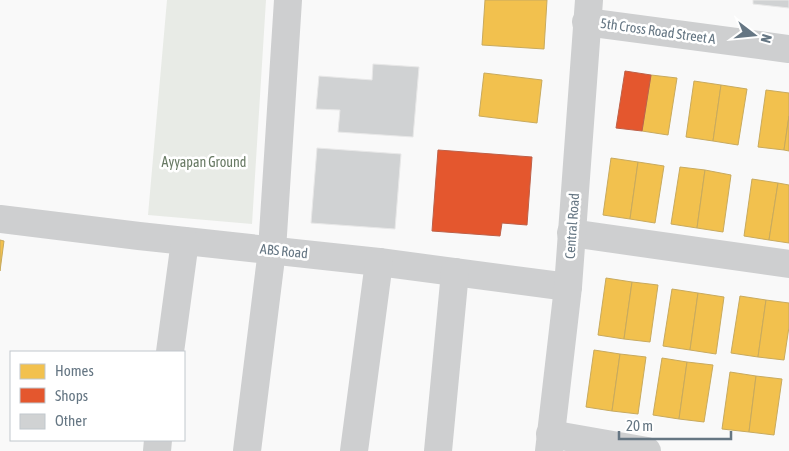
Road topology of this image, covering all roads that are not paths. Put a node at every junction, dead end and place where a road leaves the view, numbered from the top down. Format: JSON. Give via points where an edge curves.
{"nodes":[{"id":1,"x":288,"y":0,"type":"edge"},
{"id":2,"x":587,"y":11,"type":"edge"},
{"id":3,"x":789,"y":48,"type":"edge"},
{"id":4,"x":0,"y":219,"type":"edge"},
{"id":5,"x":571,"y":233,"type":"junction"},
{"id":6,"x":185,"y":241,"type":"junction"},
{"id":7,"x":272,"y":250,"type":"junction"},
{"id":8,"x":379,"y":262,"type":"junction"},
{"id":9,"x":789,"y":264,"type":"edge"},
{"id":10,"x":455,"y":272,"type":"junction"},
{"id":11,"x":568,"y":287,"type":"junction"},
{"id":12,"x":170,"y":351,"type":"edge"},
{"id":13,"x":550,"y":442,"type":"edge"},
{"id":14,"x":247,"y":451,"type":"edge"},
{"id":15,"x":354,"y":451,"type":"edge"},
{"id":16,"x":438,"y":451,"type":"edge"},
{"id":17,"x":647,"y":451,"type":"edge"}],
"edges":[{"from":1,"to":7,"type":"street"},
{"from":2,"to":3,"type":"street","name":"5th Cross Road Street A"},
{"from":2,"to":5,"type":"street","name":"Central Road"},
{"from":4,"to":6,"type":"street","name":"ABS Road"},
{"from":5,"to":9,"type":"street"},
{"from":5,"to":11,"type":"street","name":"Central Road"},
{"from":6,"to":7,"type":"street","name":"ABS Road"},
{"from":6,"to":12,"type":"street"},
{"from":7,"to":8,"type":"street","name":"ABS Road"},
{"from":7,"to":14,"type":"street"},
{"from":8,"to":10,"type":"street","name":"ABS Road"},
{"from":8,"to":15,"type":"street"},
{"from":10,"to":11,"type":"street","name":"ABS Road"},
{"from":10,"to":16,"type":"street"},
{"from":11,"to":13,"type":"street","name":"Central Road"},
{"from":13,"to":17,"type":"street"}]}
